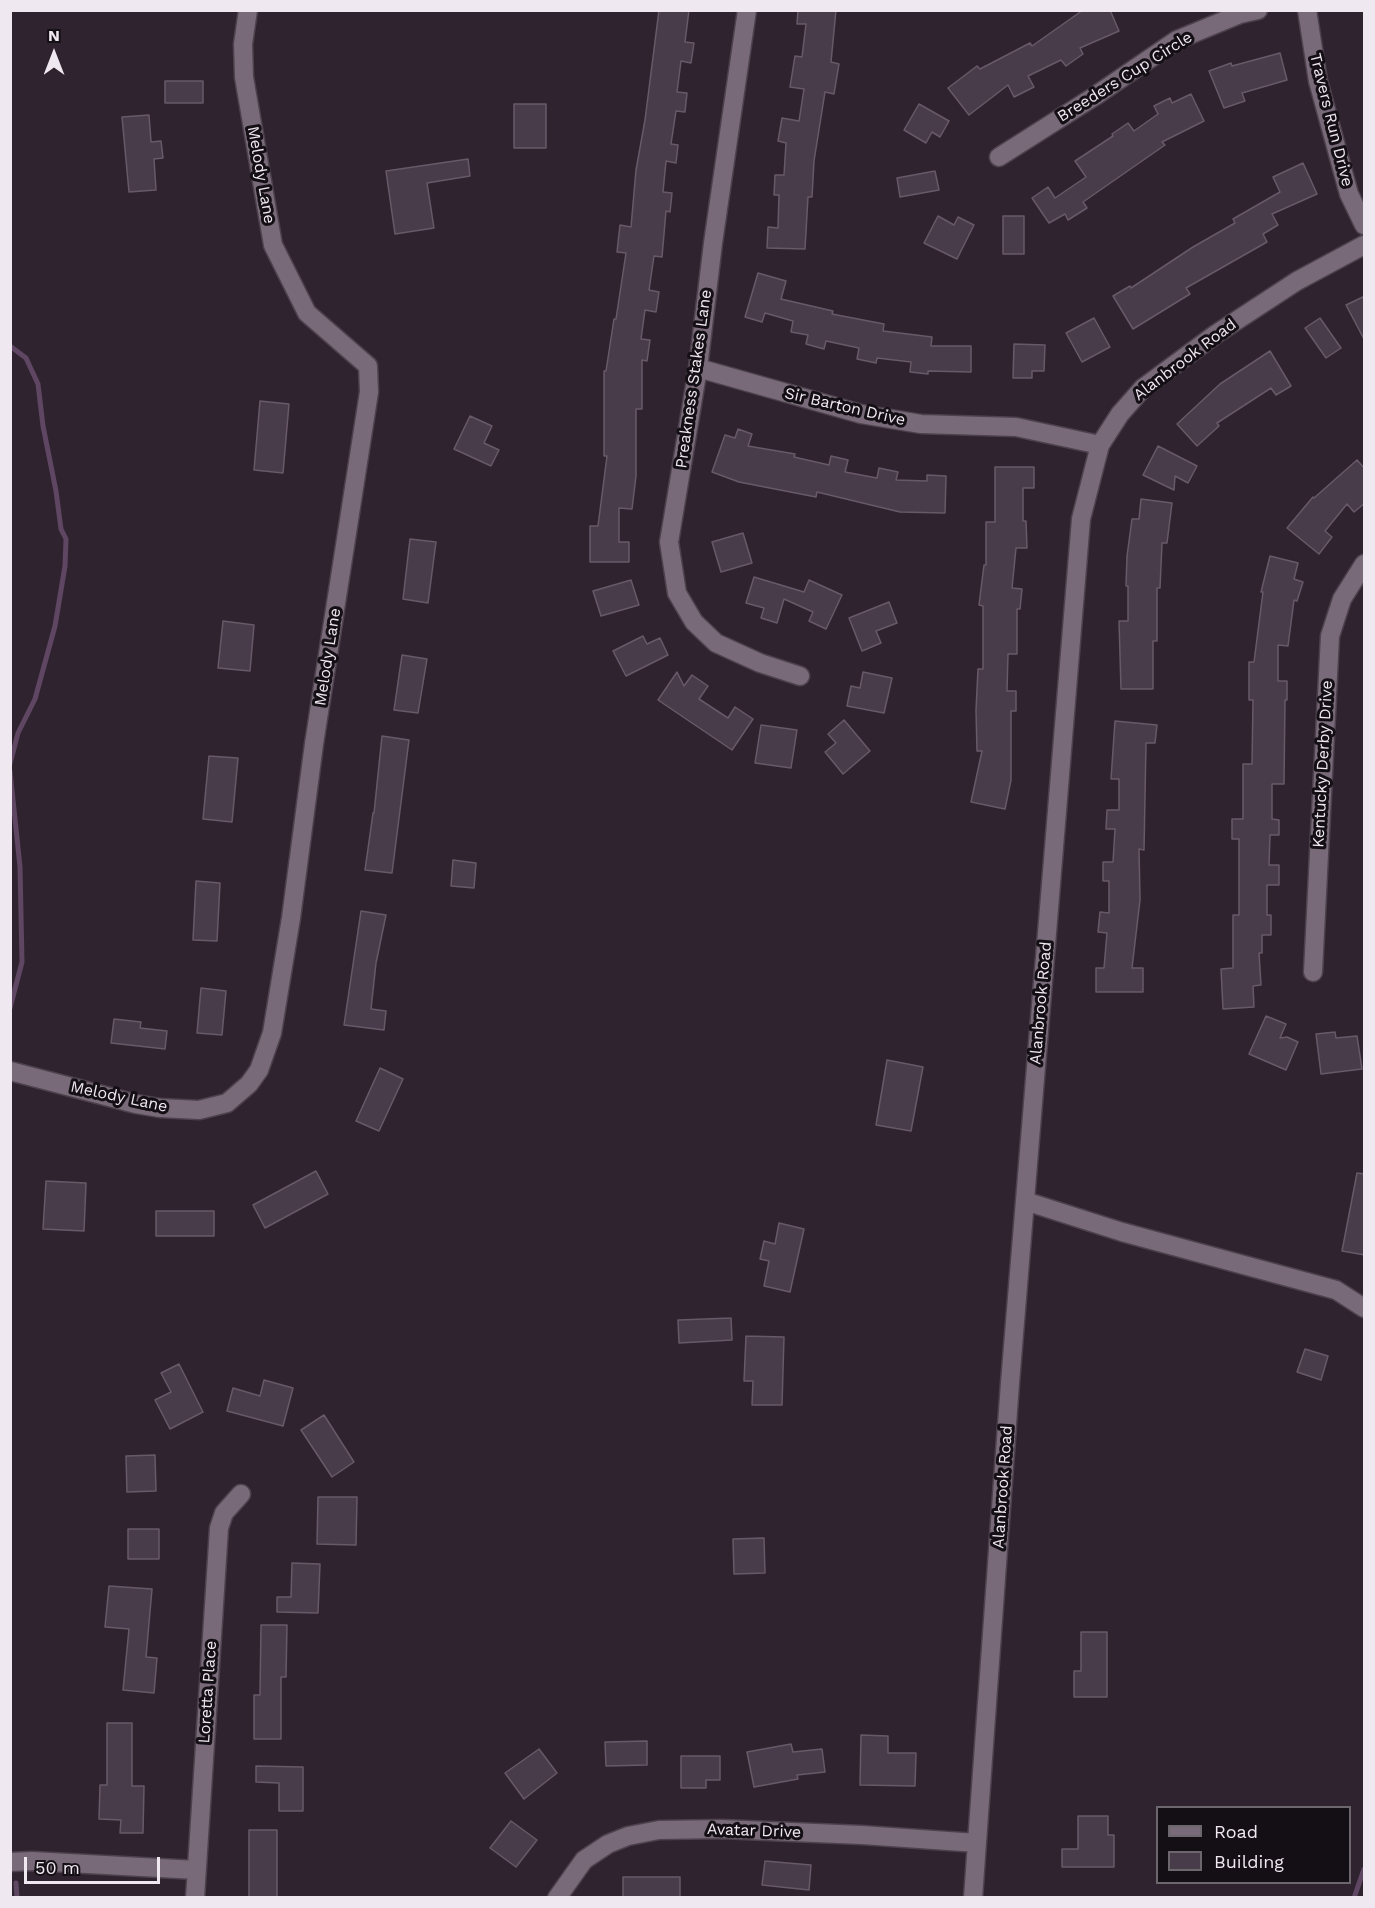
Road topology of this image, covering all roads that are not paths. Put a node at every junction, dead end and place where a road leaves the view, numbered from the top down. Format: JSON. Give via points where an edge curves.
{"nodes":[{"id":1,"x":248,"y":10,"type":"edge"},
{"id":2,"x":747,"y":10,"type":"edge"},
{"id":3,"x":1258,"y":10,"type":"edge"},
{"id":4,"x":1306,"y":10,"type":"edge"},
{"id":5,"x":999,"y":157,"type":"dead end"},
{"id":6,"x":1365,"y":225,"type":"edge"},
{"id":7,"x":1365,"y":245,"type":"edge"},
{"id":8,"x":698,"y":369,"type":"junction"},
{"id":9,"x":1100,"y":445,"type":"junction"},
{"id":10,"x":1365,"y":564,"type":"edge"},
{"id":11,"x":800,"y":676,"type":"dead end"},
{"id":12,"x":1313,"y":972,"type":"dead end"},
{"id":13,"x":10,"y":1071,"type":"edge"},
{"id":14,"x":1025,"y":1201,"type":"junction"},
{"id":15,"x":1365,"y":1308,"type":"edge"},
{"id":16,"x":240,"y":1494,"type":"dead end"},
{"id":17,"x":977,"y":1843,"type":"junction"},
{"id":18,"x":10,"y":1862,"type":"edge"},
{"id":19,"x":196,"y":1870,"type":"junction"},
{"id":20,"x":195,"y":1898,"type":"edge"},
{"id":21,"x":557,"y":1898,"type":"edge"},
{"id":22,"x":974,"y":1898,"type":"edge"}],
"edges":[{"from":1,"to":13,"type":"street","name":"Melody Lane","via":[[244,77],[273,245],[307,313],[368,366],[369,392],[272,1033],[259,1070],[249,1084],[227,1103],[199,1110],[136,1104]]},
{"from":2,"to":8,"type":"street","name":"Preakness Stakes Lane"},
{"from":3,"to":5,"type":"street","name":"Breeders Cup Circle","via":[[1177,40]]},
{"from":4,"to":6,"type":"street","name":"Travers Run Drive","via":[[1318,81],[1349,194]]},
{"from":7,"to":9,"type":"street","name":"Alanbrook Road","via":[[1297,281],[1143,388]]},
{"from":8,"to":9,"type":"street","name":"Sir Barton Drive","via":[[861,414],[921,424],[1016,427]]},
{"from":8,"to":11,"type":"street","name":"Preakness Stakes Lane","via":[[669,542],[677,593],[694,622],[716,643]]},
{"from":9,"to":14,"type":"street","name":"Alanbrook Road","via":[[1081,519]]},
{"from":10,"to":12,"type":"street","name":"Kentucky Derby Drive","via":[[1342,599],[1330,636]]},
{"from":14,"to":15,"type":"street","via":[[1122,1232],[1336,1290]]},
{"from":14,"to":17,"type":"street","name":"Alanbrook Road"},
{"from":16,"to":19,"type":"street","name":"Loretta Place","via":[[224,1513],[219,1528]]},
{"from":17,"to":21,"type":"street","name":"Avatar Drive","via":[[722,1828],[659,1830],[608,1844],[584,1860]]},
{"from":17,"to":22,"type":"street","name":"Alanbrook Road"},
{"from":18,"to":19,"type":"street"},
{"from":19,"to":20,"type":"street","name":"Loretta Place"}]}
